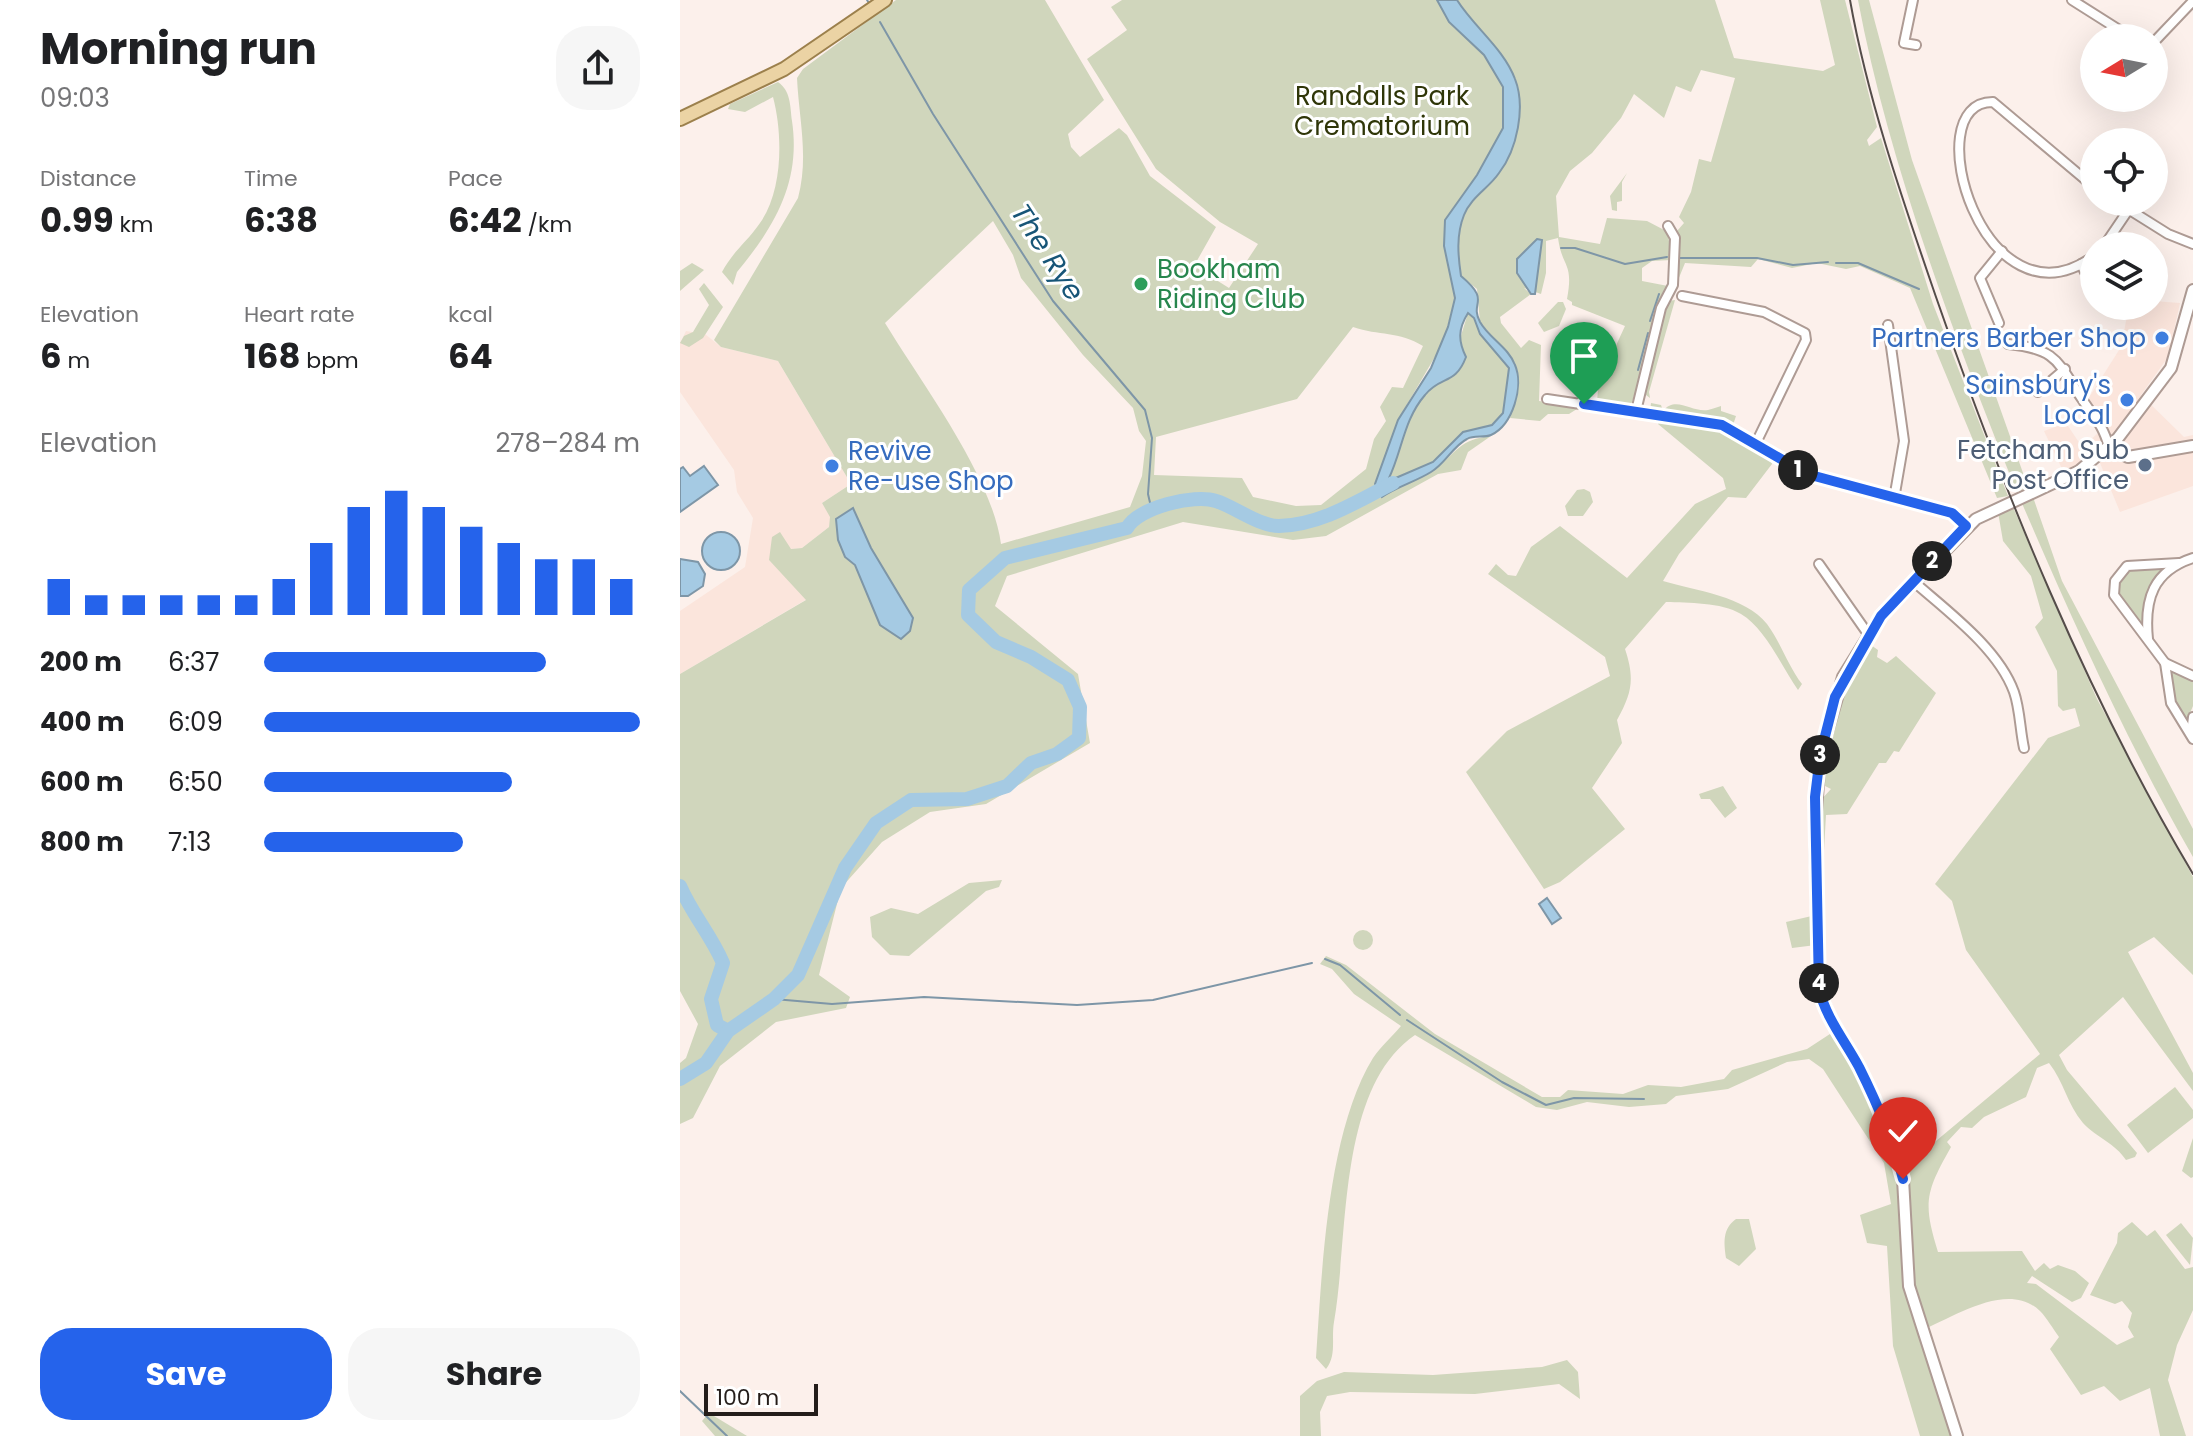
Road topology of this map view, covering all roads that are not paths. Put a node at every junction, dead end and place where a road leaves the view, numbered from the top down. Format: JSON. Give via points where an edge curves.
{"nodes":[{"id":1,"x":1913,"y":0,"type":"edge"},
{"id":2,"x":2072,"y":0,"type":"edge"},
{"id":3,"x":2193,"y":1,"type":"edge"},
{"id":4,"x":883,"y":2,"type":"edge"},
{"id":5,"x":2110,"y":24,"type":"edge"},
{"id":6,"x":2168,"y":27,"type":"edge"},
{"id":7,"x":1916,"y":45,"type":"dead end"},
{"id":8,"x":680,"y":119,"type":"edge"},
{"id":9,"x":2080,"y":176,"type":"edge"},
{"id":10,"x":2140,"y":216,"type":"edge"},
{"id":11,"x":1668,"y":226,"type":"dead end"},
{"id":12,"x":2193,"y":244,"type":"edge"},
{"id":13,"x":2002,"y":251,"type":"junction"},
{"id":14,"x":2080,"y":264,"type":"edge"},
{"id":15,"x":2193,"y":290,"type":"edge"},
{"id":16,"x":1682,"y":296,"type":"dead end"},
{"id":17,"x":2191,"y":305,"type":"edge"},
{"id":18,"x":1999,"y":323,"type":"dead end"},
{"id":19,"x":1888,"y":325,"type":"dead end"},
{"id":20,"x":2008,"y":344,"type":"dead end"},
{"id":21,"x":2065,"y":369,"type":"junction"},
{"id":22,"x":2038,"y":392,"type":"dead end"},
{"id":23,"x":1547,"y":399,"type":"dead end"},
{"id":24,"x":1636,"y":411,"type":"junction"},
{"id":25,"x":1756,"y":443,"type":"junction"},
{"id":26,"x":2193,"y":446,"type":"edge"},
{"id":27,"x":2109,"y":447,"type":"junction"},
{"id":28,"x":1894,"y":499,"type":"junction"},
{"id":29,"x":1966,"y":526,"type":"junction"},
{"id":30,"x":2193,"y":558,"type":"edge"},
{"id":31,"x":2179,"y":563,"type":"junction"},
{"id":32,"x":1819,"y":564,"type":"dead end"},
{"id":33,"x":1913,"y":581,"type":"junction"},
{"id":34,"x":1868,"y":634,"type":"junction"},
{"id":35,"x":2148,"y":639,"type":"junction"},
{"id":36,"x":2165,"y":663,"type":"junction"},
{"id":37,"x":2193,"y":676,"type":"edge"},
{"id":38,"x":2193,"y":717,"type":"edge"},
{"id":39,"x":2192,"y":736,"type":"edge"},
{"id":40,"x":2024,"y":748,"type":"dead end"},
{"id":41,"x":1957,"y":1436,"type":"edge"}],
"edges":[{"from":1,"to":7,"type":"street","via":[[1904,43]]},
{"from":2,"to":5,"type":"street"},
{"from":3,"to":6,"type":"street"},
{"from":4,"to":8,"type":"main road","via":[[784,69]]},
{"from":9,"to":13,"type":"street","via":[[1997,104],[1988,101],[1966,116],[1959,133],[1959,166],[1976,216]]},
{"from":10,"to":12,"type":"street"},
{"from":11,"to":24,"type":"street","via":[[1675,238],[1673,285],[1661,308]]},
{"from":13,"to":14,"type":"street","via":[[2022,266],[2046,272]]},
{"from":13,"to":18,"type":"street","via":[[1980,278]]},
{"from":15,"to":17,"type":"street"},
{"from":16,"to":25,"type":"street","via":[[1764,312],[1805,333]]},
{"from":17,"to":27,"type":"street","via":[[2167,376]]},
{"from":19,"to":28,"type":"street","via":[[1905,450]]},
{"from":20,"to":21,"type":"street","via":[[2043,350]]},
{"from":21,"to":22,"type":"street"},
{"from":21,"to":27,"type":"street","via":[[2102,423]]},
{"from":23,"to":24,"type":"street"},
{"from":24,"to":25,"type":"street","via":[[1701,419]]},
{"from":25,"to":28,"type":"street","via":[[1807,474]]},
{"from":26,"to":27,"type":"street","via":[[2128,457]]},
{"from":27,"to":29,"type":"street","via":[[2079,471]]},
{"from":28,"to":29,"type":"street","via":[[1952,513]]},
{"from":29,"to":33,"type":"street"},
{"from":30,"to":31,"type":"street"},
{"from":31,"to":35,"type":"street","via":[[2162,575],[2148,599]]},
{"from":31,"to":35,"type":"street","via":[[2132,564],[2115,581],[2117,600]]},
{"from":32,"to":34,"type":"street"},
{"from":33,"to":34,"type":"street"},
{"from":33,"to":40,"type":"street","via":[[1985,650],[2008,680]]},
{"from":34,"to":41,"type":"street","via":[[1835,697],[1817,775],[1819,989],[1893,1141],[1903,1179],[1909,1286]]},
{"from":35,"to":36,"type":"street"},
{"from":36,"to":37,"type":"street"},
{"from":36,"to":39,"type":"street","via":[[2171,703]]},
{"from":38,"to":39,"type":"street"}]}
